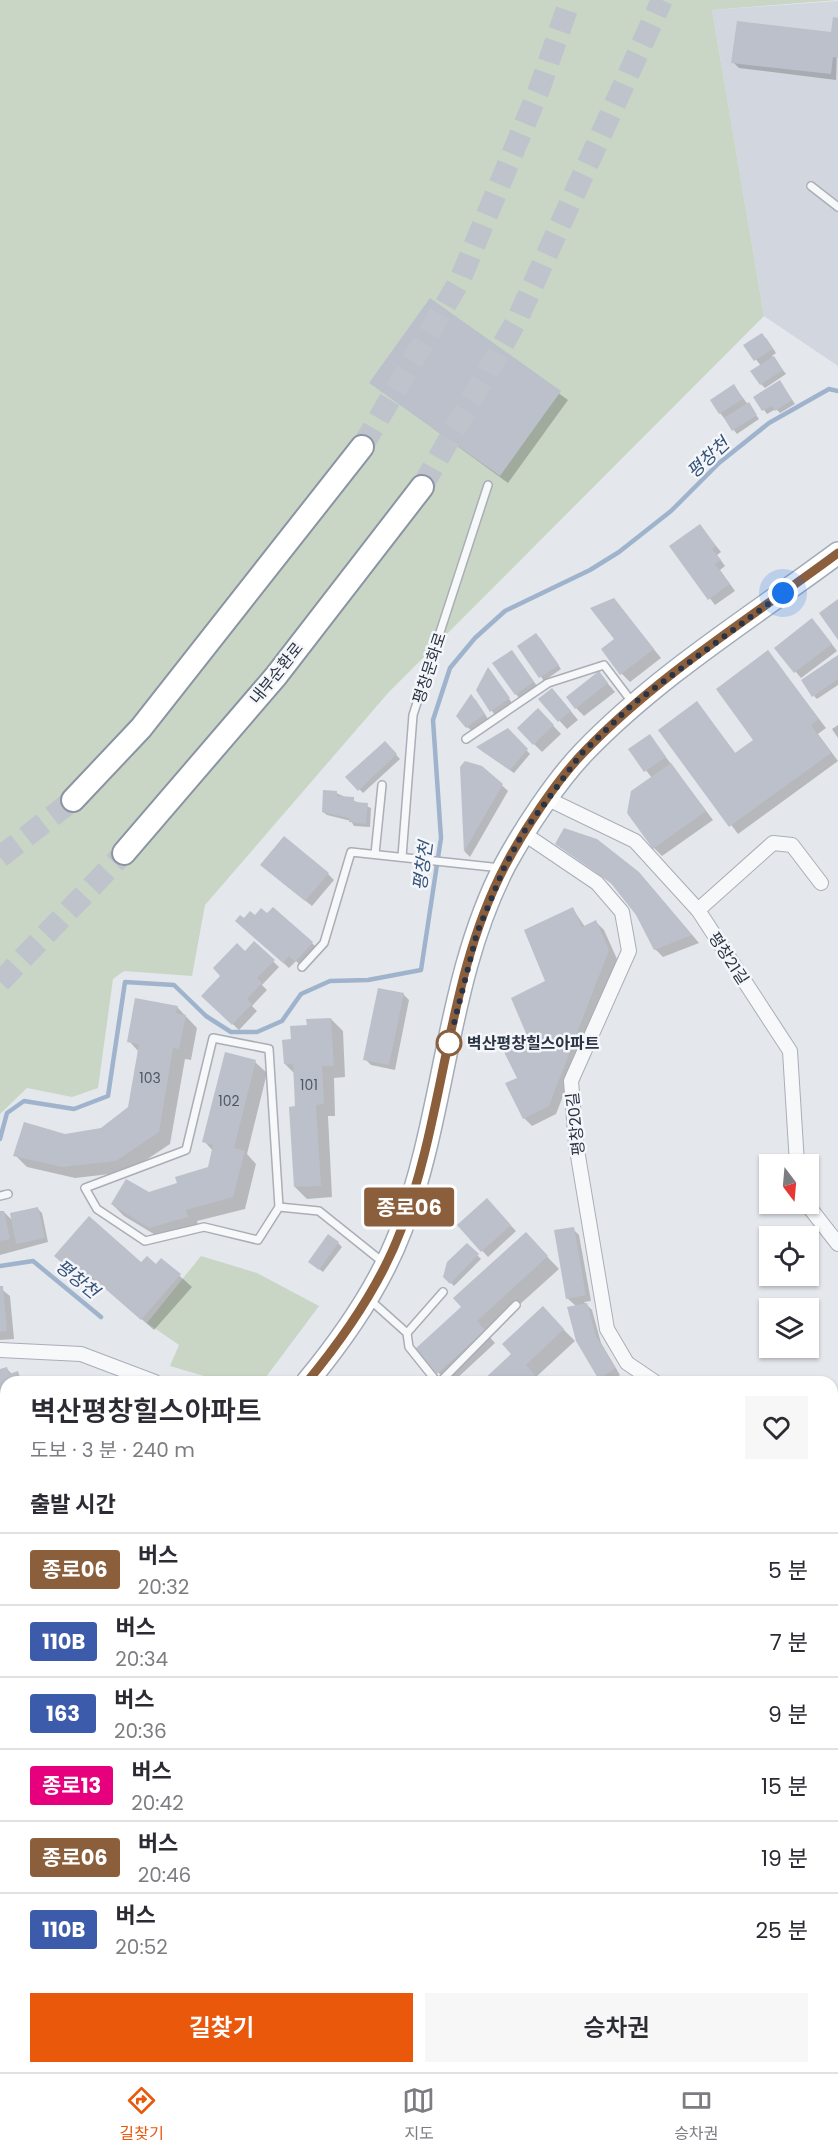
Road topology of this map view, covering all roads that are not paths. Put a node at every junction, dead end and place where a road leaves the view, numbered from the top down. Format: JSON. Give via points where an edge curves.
{"nodes":[{"id":1,"x":811,"y":186,"type":"dead end"},
{"id":2,"x":838,"y":207,"type":"edge"},
{"id":3,"x":362,"y":447,"type":"tunnel mouth"},
{"id":4,"x":488,"y":485,"type":"dead end"},
{"id":5,"x":422,"y":488,"type":"tunnel mouth"},
{"id":6,"x":838,"y":553,"type":"edge"},
{"id":7,"x":633,"y":704,"type":"junction"},
{"id":8,"x":466,"y":739,"type":"dead end"},
{"id":9,"x":382,"y":786,"type":"dead end"},
{"id":10,"x":548,"y":799,"type":"junction"},
{"id":11,"x":73,"y":800,"type":"tunnel mouth"},
{"id":12,"x":523,"y":833,"type":"junction"},
{"id":13,"x":124,"y":854,"type":"tunnel mouth"},
{"id":14,"x":375,"y":854,"type":"junction"},
{"id":15,"x":402,"y":857,"type":"junction"},
{"id":16,"x":504,"y":868,"type":"junction"},
{"id":17,"x":821,"y":884,"type":"dead end"},
{"id":18,"x":698,"y":910,"type":"junction"},
{"id":19,"x":302,"y":967,"type":"dead end"},
{"id":20,"x":796,"y":1154,"type":"edge"},
{"id":21,"x":8,"y":1194,"type":"dead end"},
{"id":22,"x":0,"y":1196,"type":"edge"},
{"id":23,"x":279,"y":1207,"type":"junction"},
{"id":24,"x":815,"y":1214,"type":"edge"},
{"id":25,"x":838,"y":1244,"type":"edge"},
{"id":26,"x":386,"y":1264,"type":"junction"},
{"id":27,"x":443,"y":1292,"type":"dead end"},
{"id":28,"x":367,"y":1298,"type":"junction"},
{"id":29,"x":516,"y":1305,"type":"dead end"},
{"id":30,"x":407,"y":1334,"type":"junction"},
{"id":31,"x":0,"y":1350,"type":"edge"},
{"id":32,"x":139,"y":1376,"type":"edge"},
{"id":33,"x":312,"y":1376,"type":"edge"},
{"id":34,"x":433,"y":1376,"type":"edge"},
{"id":35,"x":444,"y":1376,"type":"edge"},
{"id":36,"x":646,"y":1376,"type":"edge"}],
"edges":[{"from":1,"to":2,"type":"lane"},
{"from":3,"to":11,"type":"highway","via":[[141,728]]},
{"from":4,"to":15,"type":"lane","name":"평창문화로","via":[[413,715]]},
{"from":5,"to":13,"type":"highway","name":"내부순환로","via":[[276,676]]},
{"from":6,"to":7,"type":"main road"},
{"from":7,"to":8,"type":"lane","via":[[604,665],[548,682]]},
{"from":7,"to":10,"type":"main road","via":[[581,754]]},
{"from":9,"to":14,"type":"lane"},
{"from":10,"to":12,"type":"main road"},
{"from":10,"to":18,"type":"street","name":"평창21길","via":[[635,841]]},
{"from":12,"to":16,"type":"main road"},
{"from":12,"to":36,"type":"street","name":"평창20길","via":[[597,883],[622,912],[629,951],[571,1081],[576,1144],[607,1329],[627,1363]]},
{"from":14,"to":15,"type":"lane"},
{"from":14,"to":19,"type":"lane","via":[[351,852],[324,943]]},
{"from":15,"to":16,"type":"lane"},
{"from":16,"to":26,"type":"main road","via":[[474,942],[419,1172]]},
{"from":17,"to":18,"type":"street","via":[[792,845],[773,843]]},
{"from":18,"to":20,"type":"street","name":"평창21길","via":[[790,1051]]},
{"from":21,"to":22,"type":"lane"},
{"from":23,"to":23,"type":"lane","via":[[269,1049],[213,1038],[186,1150],[85,1188],[97,1209],[145,1241],[204,1227],[258,1240]]},
{"from":23,"to":26,"type":"lane","via":[[318,1211]]},
{"from":24,"to":25,"type":"street"},
{"from":26,"to":28,"type":"main road"},
{"from":27,"to":30,"type":"lane"},
{"from":28,"to":30,"type":"lane"},
{"from":28,"to":33,"type":"main road"},
{"from":29,"to":35,"type":"lane"},
{"from":30,"to":34,"type":"lane","via":[[409,1347]]},
{"from":31,"to":32,"type":"street","via":[[81,1354]]}]}
